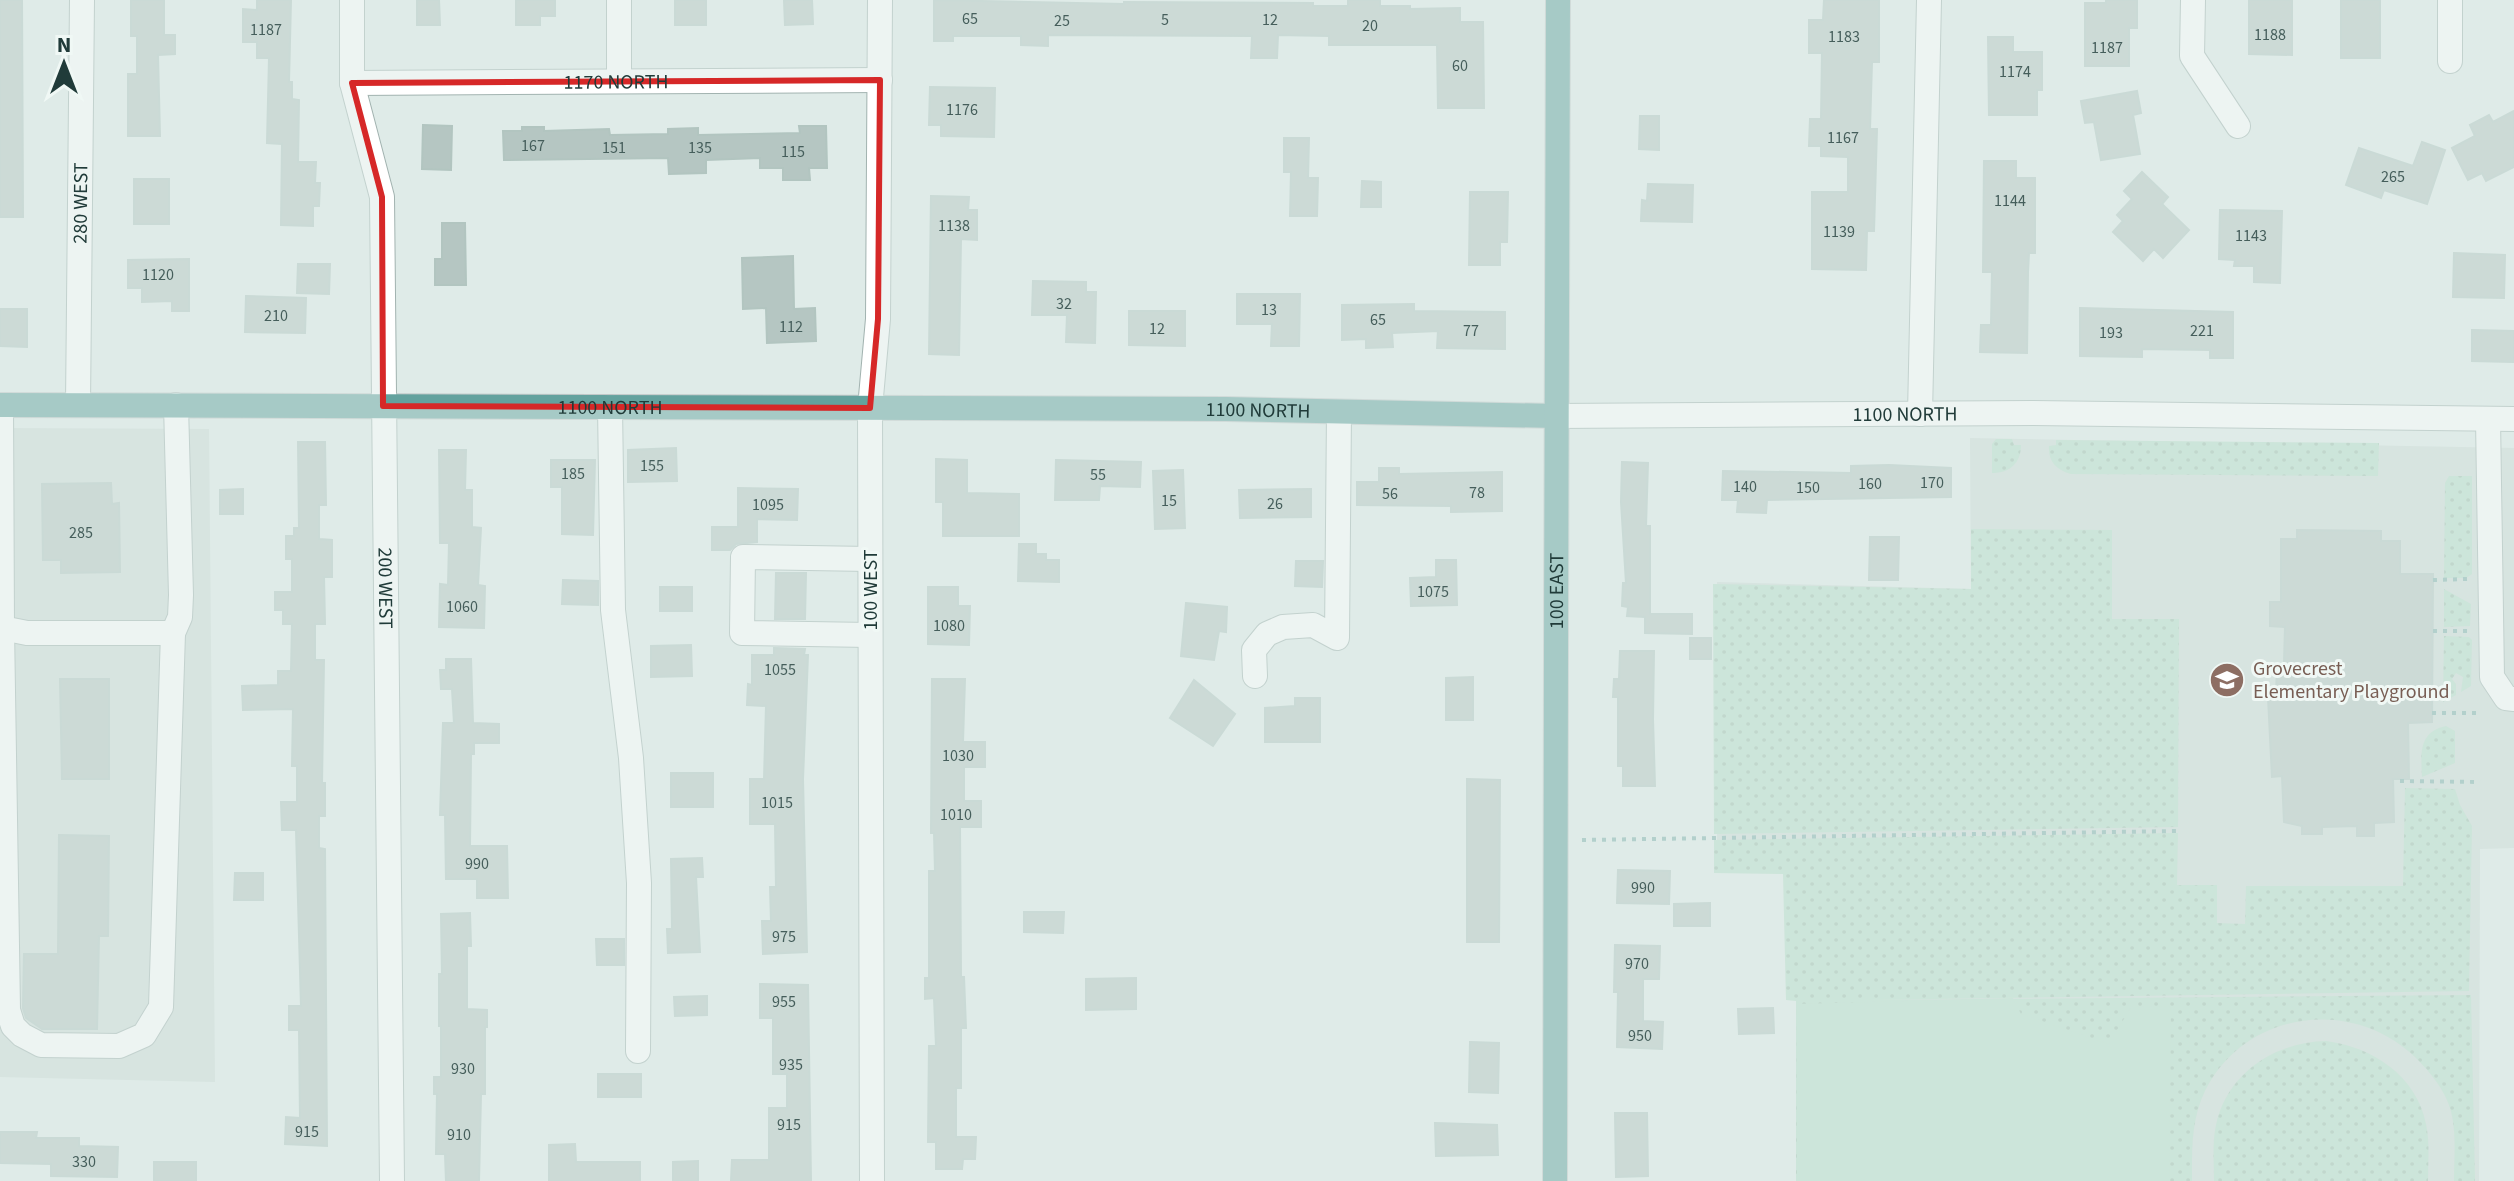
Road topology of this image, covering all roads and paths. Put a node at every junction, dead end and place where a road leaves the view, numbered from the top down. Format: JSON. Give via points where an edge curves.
{"nodes":[{"id":1,"x":82,"y":0,"type":"edge"},
{"id":2,"x":352,"y":0,"type":"edge"},
{"id":3,"x":619,"y":0,"type":"edge"},
{"id":4,"x":880,"y":0,"type":"edge"},
{"id":5,"x":1558,"y":0,"type":"edge"},
{"id":6,"x":1929,"y":0,"type":"edge"},
{"id":7,"x":2193,"y":0,"type":"edge"},
{"id":8,"x":2450,"y":0,"type":"edge"},
{"id":9,"x":2450,"y":61,"type":"dead end"},
{"id":10,"x":880,"y":80,"type":"junction"},
{"id":11,"x":619,"y":81,"type":"junction"},
{"id":12,"x":352,"y":83,"type":"junction"},
{"id":13,"x":2238,"y":126,"type":"dead end"},
{"id":14,"x":0,"y":405,"type":"edge"},
{"id":15,"x":78,"y":405,"type":"junction"},
{"id":16,"x":176,"y":405,"type":"junction"},
{"id":17,"x":383,"y":406,"type":"junction"},
{"id":18,"x":610,"y":407,"type":"junction"},
{"id":19,"x":870,"y":408,"type":"junction"},
{"id":20,"x":1339,"y":412,"type":"junction"},
{"id":21,"x":1920,"y":414,"type":"junction"},
{"id":22,"x":1555,"y":416,"type":"junction"},
{"id":23,"x":2488,"y":419,"type":"junction"},
{"id":24,"x":2514,"y":419,"type":"edge"},
{"id":25,"x":870,"y":559,"type":"junction"},
{"id":26,"x":2478,"y":579,"type":"dead end"},
{"id":27,"x":2433,"y":580,"type":"dead end"},
{"id":28,"x":2,"y":628,"type":"junction"},
{"id":29,"x":2433,"y":631,"type":"dead end"},
{"id":30,"x":2478,"y":631,"type":"dead end"},
{"id":31,"x":173,"y":633,"type":"junction"},
{"id":32,"x":870,"y":635,"type":"junction"},
{"id":33,"x":1255,"y":676,"type":"dead end"},
{"id":34,"x":2514,"y":699,"type":"edge"},
{"id":35,"x":2432,"y":713,"type":"dead end"},
{"id":36,"x":2478,"y":713,"type":"dead end"},
{"id":37,"x":2400,"y":781,"type":"dead end"},
{"id":38,"x":2480,"y":782,"type":"dead end"},
{"id":39,"x":2178,"y":831,"type":"dead end"},
{"id":40,"x":1582,"y":840,"type":"dead end"},
{"id":41,"x":638,"y":1051,"type":"dead end"},
{"id":42,"x":392,"y":1181,"type":"edge"},
{"id":43,"x":872,"y":1181,"type":"edge"},
{"id":44,"x":1555,"y":1181,"type":"edge"}],
"edges":[{"from":1,"to":15,"type":"street","name":"280 WEST"},
{"from":2,"to":12,"type":"street","name":"200 WEST"},
{"from":3,"to":11,"type":"street"},
{"from":4,"to":10,"type":"street","name":"100 WEST"},
{"from":5,"to":22,"type":"main road","name":"100 EAST"},
{"from":6,"to":21,"type":"street"},
{"from":7,"to":13,"type":"street","via":[[2192,56]]},
{"from":8,"to":9,"type":"street"},
{"from":10,"to":11,"type":"street","name":"1170 NORTH"},
{"from":10,"to":19,"type":"street","name":"100 WEST","via":[[878,319]]},
{"from":11,"to":12,"type":"street","name":"1170 NORTH"},
{"from":12,"to":17,"type":"street","name":"200 WEST","via":[[382,197]]},
{"from":14,"to":15,"type":"main road","name":"1100 NORTH"},
{"from":14,"to":28,"type":"street"},
{"from":15,"to":16,"type":"main road","name":"1100 NORTH"},
{"from":16,"to":17,"type":"main road","name":"1100 NORTH"},
{"from":16,"to":31,"type":"street","via":[[181,595]]},
{"from":17,"to":18,"type":"main road","name":"1100 NORTH"},
{"from":17,"to":42,"type":"street","name":"200 WEST"},
{"from":18,"to":19,"type":"main road","name":"1100 NORTH"},
{"from":18,"to":41,"type":"street","via":[[613,610],[639,883]]},
{"from":19,"to":20,"type":"main road","name":"1100 NORTH"},
{"from":19,"to":25,"type":"street","name":"100 WEST"},
{"from":20,"to":22,"type":"main road","name":"1100 NORTH"},
{"from":20,"to":33,"type":"street","via":[[1337,638],[1313,625],[1267,634],[1254,650]]},
{"from":21,"to":22,"type":"street","name":"1100 NORTH"},
{"from":21,"to":23,"type":"street","name":"1100 NORTH"},
{"from":22,"to":44,"type":"main road","name":"100 EAST"},
{"from":23,"to":24,"type":"street","name":"1100 NORTH"},
{"from":23,"to":34,"type":"street","via":[[2492,677],[2506,698]]},
{"from":25,"to":32,"type":"street","name":"100 WEST"},
{"from":25,"to":32,"type":"street","via":[[743,557],[742,633]]},
{"from":26,"to":27,"type":"path"},
{"from":28,"to":31,"type":"street","via":[[27,633]]},
{"from":28,"to":31,"type":"street","via":[[8,1010],[13,1026],[41,1045],[119,1046],[144,1035],[161,1007]]},
{"from":29,"to":30,"type":"path"},
{"from":32,"to":43,"type":"street","name":"100 WEST"},
{"from":35,"to":36,"type":"path"},
{"from":37,"to":38,"type":"path"},
{"from":39,"to":40,"type":"path"}]}
